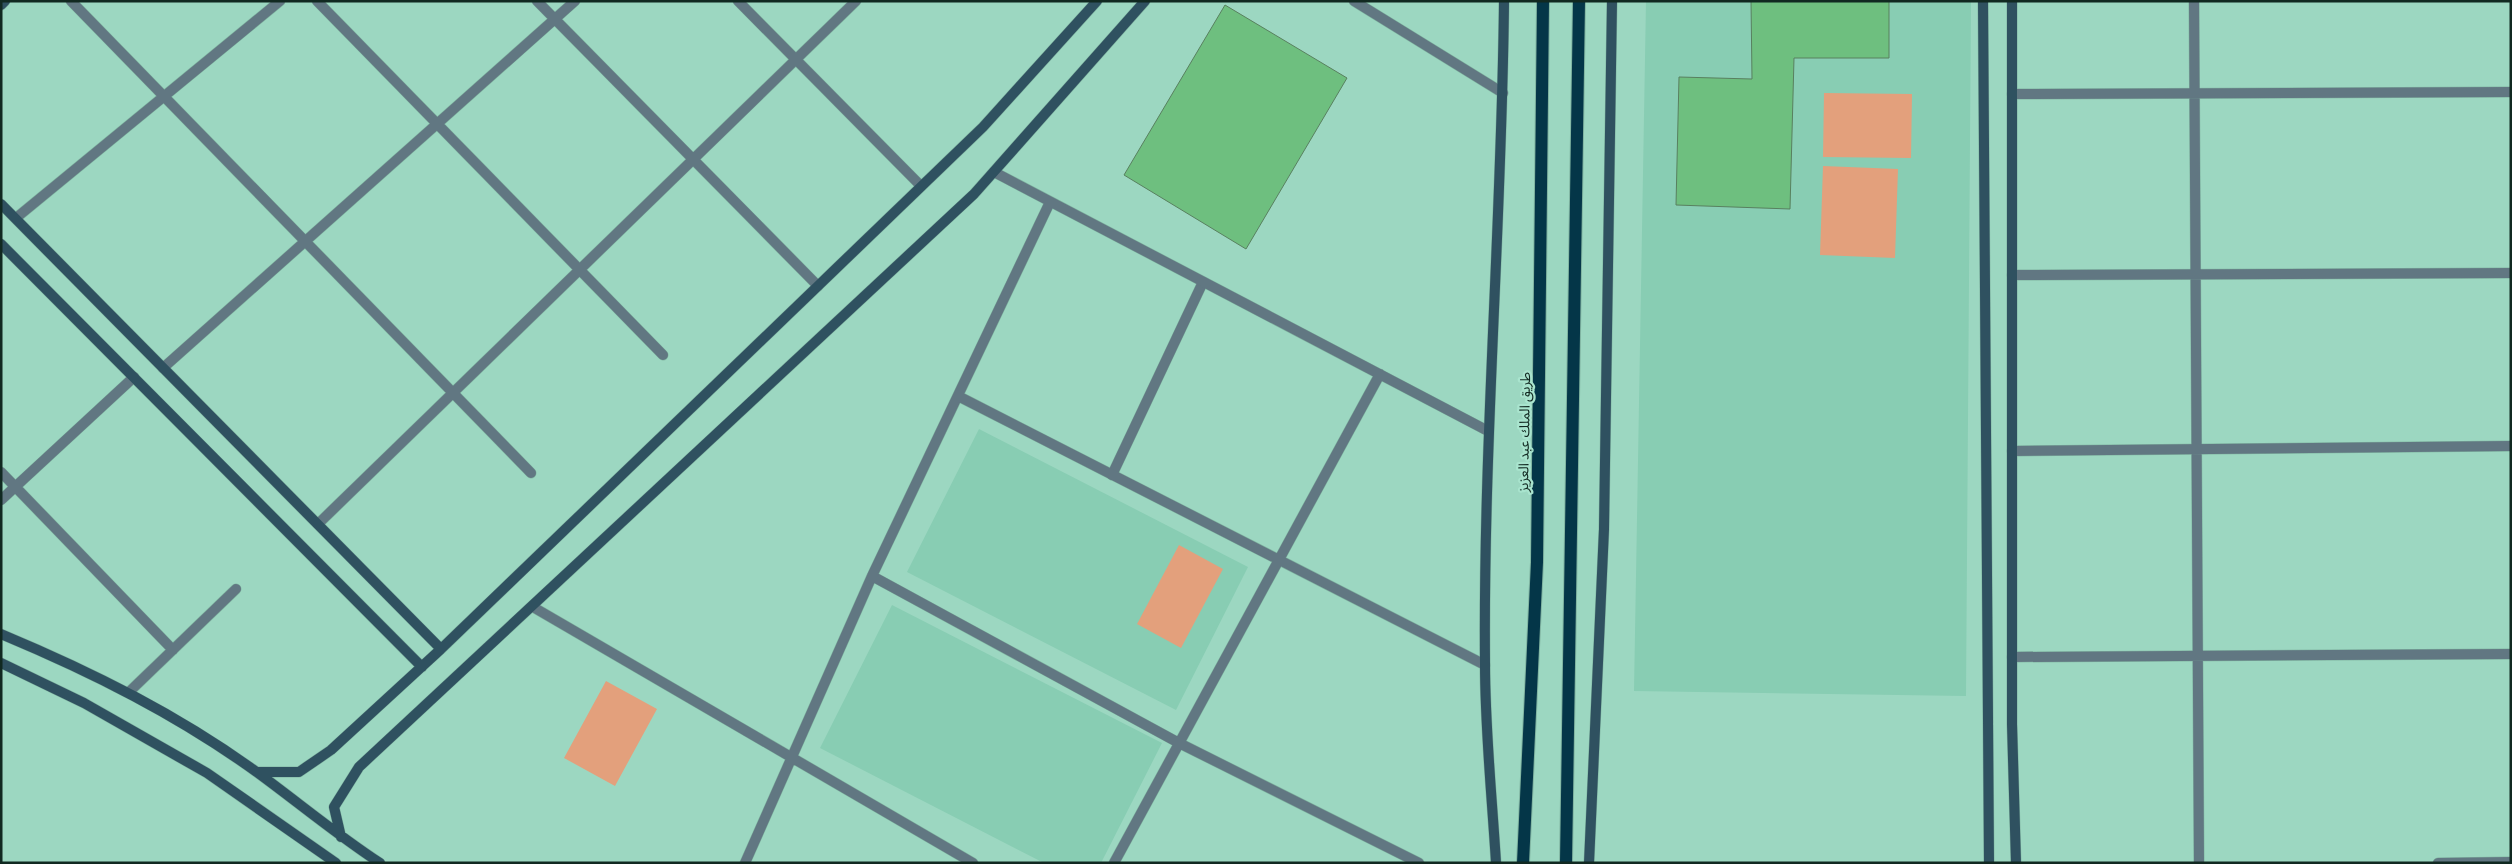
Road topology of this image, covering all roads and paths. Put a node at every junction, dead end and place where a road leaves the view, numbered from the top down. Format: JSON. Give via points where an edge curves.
{"nodes":[{"id":1,"x":5,"y":1,"type":"edge"},
{"id":2,"x":71,"y":1,"type":"edge"},
{"id":3,"x":280,"y":1,"type":"edge"},
{"id":4,"x":317,"y":1,"type":"edge"},
{"id":5,"x":536,"y":1,"type":"edge"},
{"id":6,"x":575,"y":1,"type":"edge"},
{"id":7,"x":738,"y":1,"type":"edge"},
{"id":8,"x":856,"y":1,"type":"edge"},
{"id":9,"x":1097,"y":1,"type":"edge"},
{"id":10,"x":1145,"y":1,"type":"edge"},
{"id":11,"x":1354,"y":1,"type":"edge"},
{"id":12,"x":1504,"y":1,"type":"edge"},
{"id":13,"x":1543,"y":1,"type":"edge"},
{"id":14,"x":1579,"y":1,"type":"edge"},
{"id":15,"x":1612,"y":1,"type":"edge"},
{"id":16,"x":1983,"y":1,"type":"edge"},
{"id":17,"x":2012,"y":1,"type":"edge"},
{"id":18,"x":2194,"y":1,"type":"edge"},
{"id":19,"x":1,"y":4,"type":"edge"},
{"id":20,"x":554,"y":19,"type":"junction"},
{"id":21,"x":796,"y":60,"type":"junction"},
{"id":22,"x":2511,"y":92,"type":"edge"},
{"id":23,"x":1503,"y":93,"type":"junction"},
{"id":24,"x":2195,"y":93,"type":"junction"},
{"id":25,"x":2012,"y":94,"type":"junction"},
{"id":26,"x":164,"y":96,"type":"junction"},
{"id":27,"x":437,"y":124,"type":"junction"},
{"id":28,"x":693,"y":159,"type":"junction"},
{"id":29,"x":994,"y":172,"type":"junction"},
{"id":30,"x":921,"y":186,"type":"junction"},
{"id":31,"x":1050,"y":202,"type":"junction"},
{"id":32,"x":1,"y":204,"type":"edge"},
{"id":33,"x":16,"y":218,"type":"junction"},
{"id":34,"x":305,"y":242,"type":"junction"},
{"id":35,"x":1,"y":244,"type":"edge"},
{"id":36,"x":580,"y":270,"type":"junction"},
{"id":37,"x":2511,"y":272,"type":"edge"},
{"id":38,"x":2196,"y":274,"type":"junction"},
{"id":39,"x":2012,"y":275,"type":"junction"},
{"id":40,"x":1203,"y":282,"type":"junction"},
{"id":41,"x":818,"y":286,"type":"junction"},
{"id":42,"x":663,"y":355,"type":"dead end"},
{"id":43,"x":164,"y":368,"type":"junction"},
{"id":44,"x":1380,"y":374,"type":"junction"},
{"id":45,"x":134,"y":377,"type":"junction"},
{"id":46,"x":453,"y":393,"type":"junction"},
{"id":47,"x":958,"y":396,"type":"junction"},
{"id":48,"x":1488,"y":431,"type":"junction"},
{"id":49,"x":2511,"y":446,"type":"edge"},
{"id":50,"x":2196,"y":450,"type":"junction"},
{"id":51,"x":2012,"y":451,"type":"junction"},
{"id":52,"x":1,"y":472,"type":"edge"},
{"id":53,"x":531,"y":473,"type":"dead end"},
{"id":54,"x":1112,"y":475,"type":"junction"},
{"id":55,"x":15,"y":486,"type":"junction"},
{"id":56,"x":1,"y":500,"type":"edge"},
{"id":57,"x":318,"y":524,"type":"junction"},
{"id":58,"x":1279,"y":560,"type":"junction"},
{"id":59,"x":872,"y":576,"type":"junction"},
{"id":60,"x":236,"y":589,"type":"dead end"},
{"id":61,"x":533,"y":607,"type":"junction"},
{"id":62,"x":1,"y":634,"type":"edge"},
{"id":63,"x":441,"y":649,"type":"junction"},
{"id":64,"x":172,"y":650,"type":"junction"},
{"id":65,"x":2511,"y":654,"type":"edge"},
{"id":66,"x":2198,"y":656,"type":"junction"},
{"id":67,"x":2012,"y":657,"type":"junction"},
{"id":68,"x":1,"y":663,"type":"edge"},
{"id":69,"x":1485,"y":665,"type":"junction"},
{"id":70,"x":422,"y":666,"type":"junction"},
{"id":71,"x":130,"y":692,"type":"junction"},
{"id":72,"x":1179,"y":743,"type":"junction"},
{"id":73,"x":793,"y":758,"type":"junction"},
{"id":74,"x":257,"y":772,"type":"junction"},
{"id":75,"x":341,"y":837,"type":"junction"},
{"id":76,"x":2511,"y":862,"type":"edge"},
{"id":77,"x":336,"y":863,"type":"edge"},
{"id":78,"x":380,"y":863,"type":"edge"},
{"id":79,"x":745,"y":863,"type":"edge"},
{"id":80,"x":973,"y":863,"type":"edge"},
{"id":81,"x":1114,"y":863,"type":"edge"},
{"id":82,"x":1419,"y":863,"type":"edge"},
{"id":83,"x":1496,"y":863,"type":"edge"},
{"id":84,"x":1523,"y":863,"type":"edge"},
{"id":85,"x":1566,"y":863,"type":"edge"},
{"id":86,"x":1589,"y":863,"type":"edge"},
{"id":87,"x":1989,"y":863,"type":"edge"},
{"id":88,"x":2016,"y":863,"type":"edge"},
{"id":89,"x":2199,"y":863,"type":"edge"},
{"id":90,"x":2438,"y":863,"type":"edge"}],
"edges":[{"from":1,"to":19,"type":"street"},
{"from":2,"to":26,"type":"street"},
{"from":3,"to":26,"type":"street"},
{"from":4,"to":27,"type":"street"},
{"from":5,"to":20,"type":"street"},
{"from":6,"to":20,"type":"street"},
{"from":7,"to":21,"type":"street"},
{"from":8,"to":21,"type":"street"},
{"from":9,"to":30,"type":"street","via":[[983,127]]},
{"from":10,"to":29,"type":"street"},
{"from":11,"to":23,"type":"street"},
{"from":12,"to":23,"type":"street"},
{"from":13,"to":84,"type":"main road","name":"طريق الملك عبد العزيز","via":[[1538,562]]},
{"from":14,"to":85,"type":"main road"},
{"from":15,"to":86,"type":"street","via":[[1604,529]]},
{"from":16,"to":87,"type":"street"},
{"from":17,"to":25,"type":"street"},
{"from":18,"to":24,"type":"street"},
{"from":20,"to":27,"type":"street"},
{"from":20,"to":28,"type":"street"},
{"from":21,"to":28,"type":"street"},
{"from":21,"to":30,"type":"street"},
{"from":22,"to":24,"type":"street"},
{"from":23,"to":48,"type":"street"},
{"from":24,"to":25,"type":"street"},
{"from":24,"to":38,"type":"street"},
{"from":25,"to":39,"type":"street"},
{"from":26,"to":33,"type":"street"},
{"from":26,"to":34,"type":"street"},
{"from":27,"to":34,"type":"street"},
{"from":27,"to":36,"type":"street"},
{"from":28,"to":36,"type":"street"},
{"from":28,"to":41,"type":"street"},
{"from":29,"to":31,"type":"street"},
{"from":29,"to":61,"type":"street"},
{"from":30,"to":41,"type":"street"},
{"from":31,"to":40,"type":"street"},
{"from":31,"to":47,"type":"street"},
{"from":32,"to":33,"type":"street"},
{"from":33,"to":43,"type":"street"},
{"from":34,"to":43,"type":"street"},
{"from":34,"to":46,"type":"street"},
{"from":35,"to":45,"type":"street"},
{"from":36,"to":42,"type":"street"},
{"from":36,"to":46,"type":"street"},
{"from":37,"to":38,"type":"street"},
{"from":38,"to":39,"type":"street"},
{"from":38,"to":50,"type":"street"},
{"from":39,"to":51,"type":"street"},
{"from":40,"to":44,"type":"street"},
{"from":40,"to":54,"type":"street"},
{"from":41,"to":63,"type":"street"},
{"from":43,"to":57,"type":"street"},
{"from":44,"to":48,"type":"street"},
{"from":44,"to":58,"type":"street"},
{"from":45,"to":55,"type":"street"},
{"from":45,"to":70,"type":"street"},
{"from":46,"to":53,"type":"street"},
{"from":46,"to":57,"type":"street"},
{"from":47,"to":54,"type":"street"},
{"from":47,"to":59,"type":"street"},
{"from":48,"to":69,"type":"street"},
{"from":49,"to":50,"type":"street"},
{"from":50,"to":51,"type":"street"},
{"from":50,"to":66,"type":"street"},
{"from":51,"to":67,"type":"street"},
{"from":52,"to":55,"type":"street"},
{"from":54,"to":58,"type":"street"},
{"from":55,"to":56,"type":"street"},
{"from":55,"to":64,"type":"street"},
{"from":57,"to":63,"type":"street"},
{"from":58,"to":69,"type":"street"},
{"from":58,"to":72,"type":"street"},
{"from":59,"to":72,"type":"street"},
{"from":59,"to":73,"type":"street"},
{"from":60,"to":64,"type":"street"},
{"from":61,"to":73,"type":"street"},
{"from":61,"to":75,"type":"street","via":[[359,767],[334,807]]},
{"from":62,"to":71,"type":"street"},
{"from":63,"to":70,"type":"street"},
{"from":64,"to":71,"type":"street"},
{"from":65,"to":66,"type":"street"},
{"from":66,"to":67,"type":"street"},
{"from":66,"to":89,"type":"street"},
{"from":67,"to":88,"type":"street"},
{"from":68,"to":77,"type":"street","via":[[84,702],[207,773]]},
{"from":69,"to":83,"type":"street"},
{"from":70,"to":74,"type":"street","via":[[331,750],[299,772]]},
{"from":71,"to":74,"type":"street"},
{"from":72,"to":81,"type":"street"},
{"from":72,"to":82,"type":"street"},
{"from":73,"to":79,"type":"street"},
{"from":73,"to":80,"type":"street"},
{"from":74,"to":75,"type":"street"},
{"from":75,"to":78,"type":"street"},
{"from":76,"to":90,"type":"street"}]}
